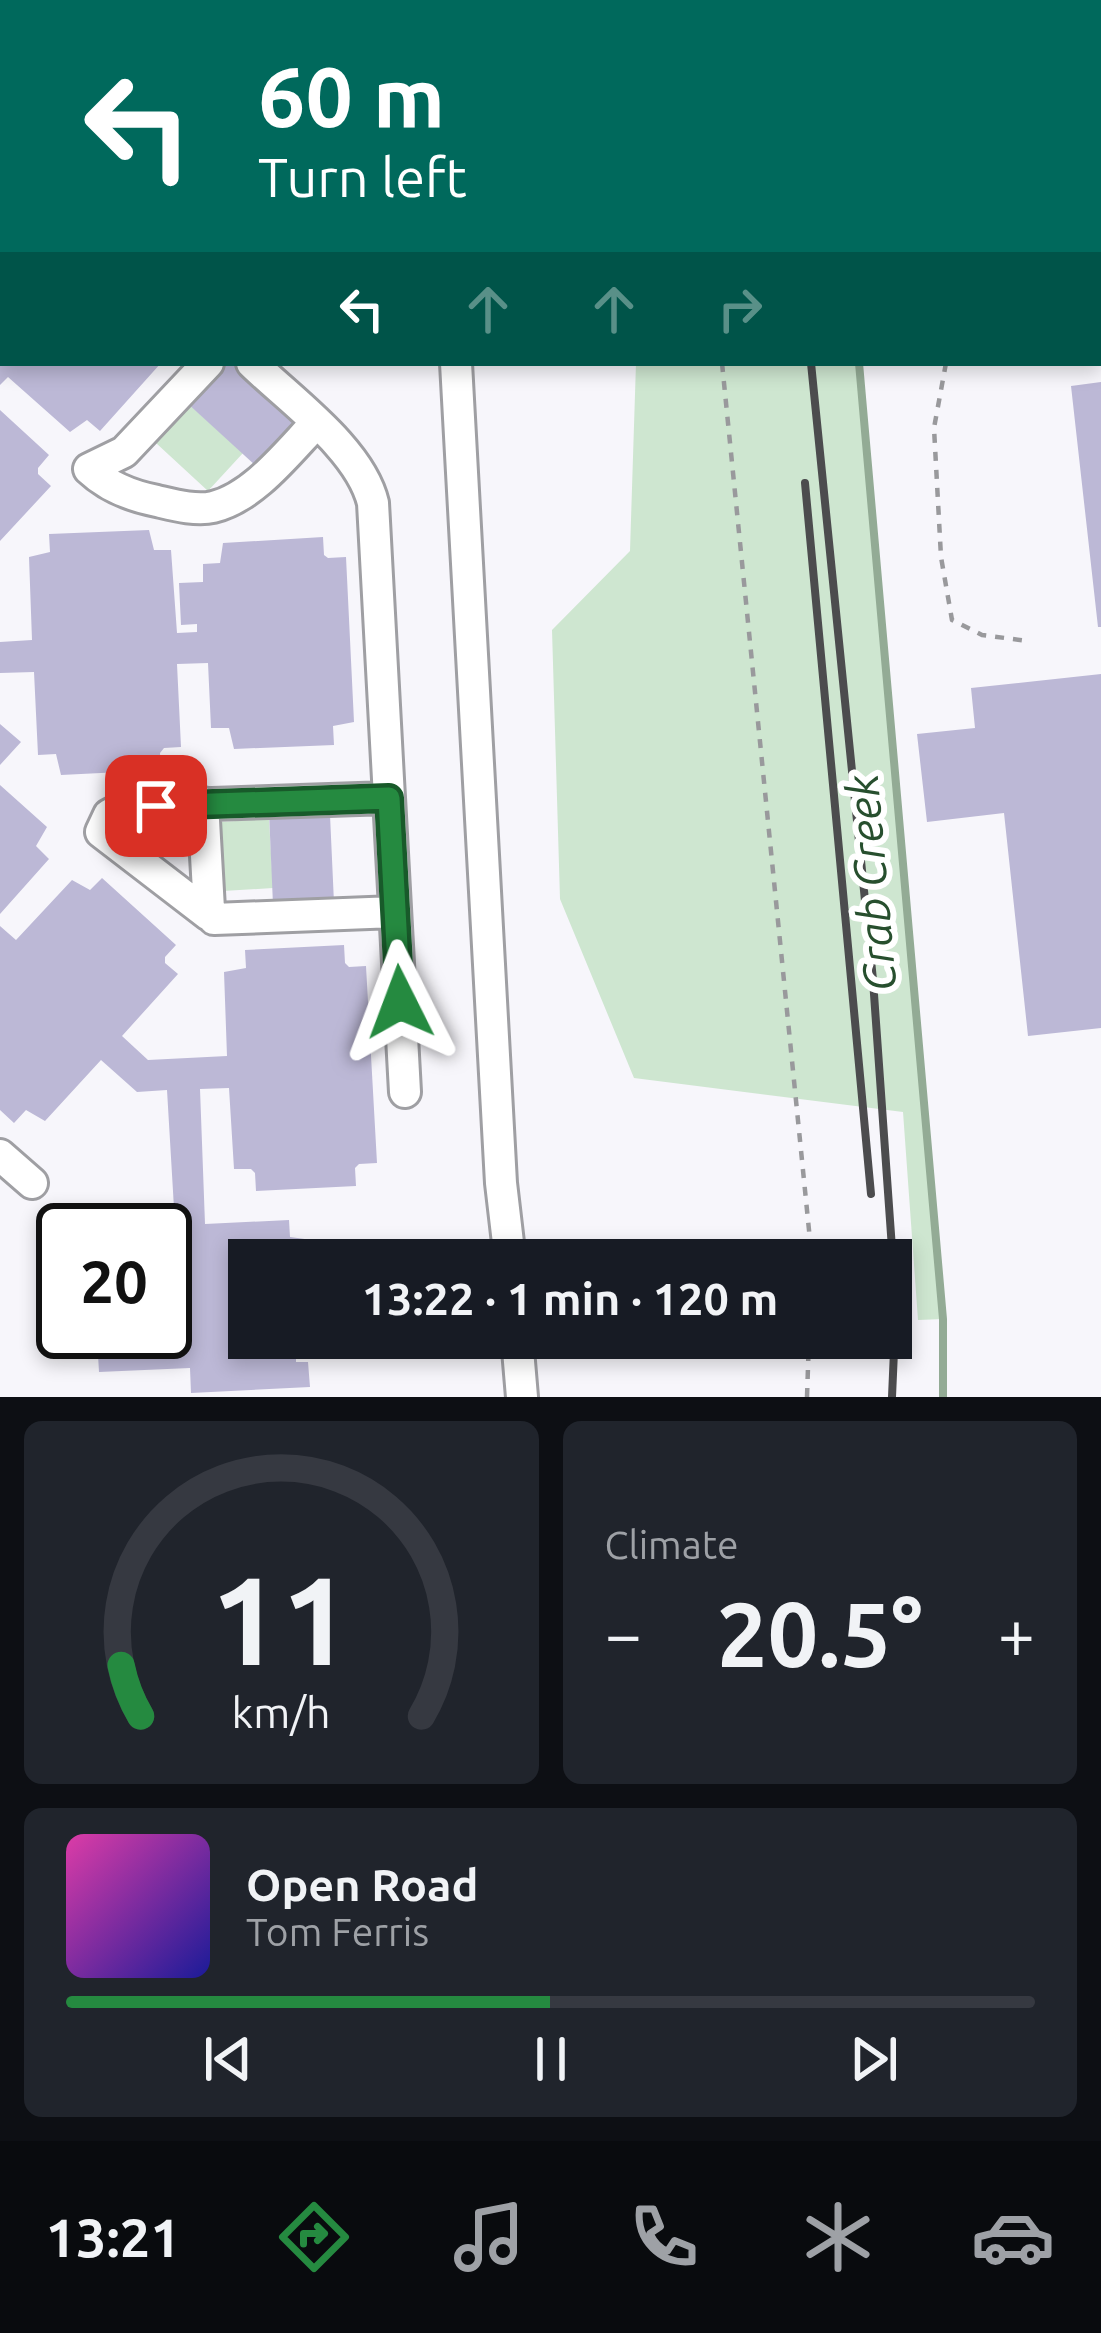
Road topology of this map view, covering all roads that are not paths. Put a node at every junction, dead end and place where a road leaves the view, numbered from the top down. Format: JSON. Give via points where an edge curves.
{"nodes":[{"id":1,"x":205,"y":366,"type":"edge"},
{"id":2,"x":255,"y":366,"type":"edge"},
{"id":3,"x":456,"y":366,"type":"edge"},
{"id":4,"x":316,"y":423,"type":"junction"},
{"id":5,"x":389,"y":798,"type":"junction"},
{"id":6,"x":203,"y":803,"type":"junction"},
{"id":7,"x":395,"y":912,"type":"junction"},
{"id":8,"x":209,"y":915,"type":"junction"},
{"id":9,"x":405,"y":1092,"type":"dead end"},
{"id":10,"x":0,"y":1155,"type":"edge"},
{"id":11,"x":32,"y":1183,"type":"dead end"},
{"id":12,"x":508,"y":1239,"type":"edge"},
{"id":13,"x":519,"y":1359,"type":"edge"},
{"id":14,"x":522,"y":1397,"type":"edge"}],
"edges":[{"from":1,"to":4,"type":"lane","via":[[124,452],[89,469],[140,497],[212,507],[266,474]]},
{"from":2,"to":4,"type":"lane"},
{"from":3,"to":12,"type":"lane"},
{"from":4,"to":5,"type":"lane","via":[[358,468],[374,503]]},
{"from":5,"to":6,"type":"lane"},
{"from":5,"to":7,"type":"lane"},
{"from":6,"to":8,"type":"lane"},
{"from":6,"to":8,"type":"lane","via":[[124,807],[101,832]]},
{"from":7,"to":8,"type":"lane","via":[[220,921]]},
{"from":7,"to":9,"type":"lane"},
{"from":10,"to":11,"type":"lane"},
{"from":13,"to":14,"type":"lane"}]}
